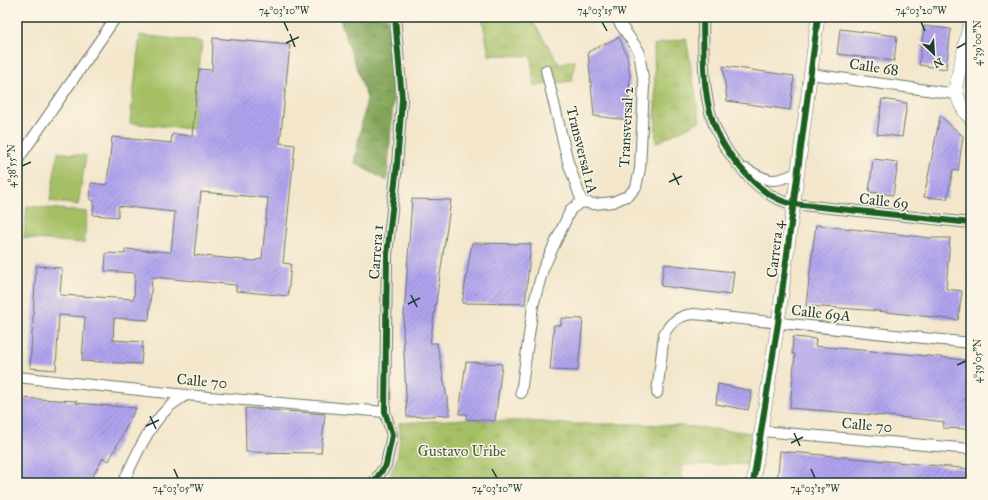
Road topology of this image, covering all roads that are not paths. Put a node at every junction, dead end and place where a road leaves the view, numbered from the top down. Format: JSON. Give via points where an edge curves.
{"nodes":[{"id":1,"x":116,"y":17,"type":"edge"},
{"id":2,"x":395,"y":17,"type":"edge"},
{"id":3,"x":616,"y":17,"type":"edge"},
{"id":4,"x":703,"y":17,"type":"edge"},
{"id":5,"x":818,"y":17,"type":"edge"},
{"id":6,"x":971,"y":18,"type":"edge"},
{"id":7,"x":546,"y":70,"type":"dead end"},
{"id":8,"x":810,"y":74,"type":"junction"},
{"id":9,"x":956,"y":94,"type":"junction"},
{"id":10,"x":971,"y":119,"type":"edge"},
{"id":11,"x":17,"y":161,"type":"edge"},
{"id":12,"x":737,"y":164,"type":"junction"},
{"id":13,"x":798,"y":172,"type":"junction"},
{"id":14,"x":582,"y":202,"type":"junction"},
{"id":15,"x":794,"y":204,"type":"junction"},
{"id":16,"x":971,"y":224,"type":"edge"},
{"id":17,"x":778,"y":324,"type":"junction"},
{"id":18,"x":971,"y":343,"type":"edge"},
{"id":19,"x":17,"y":377,"type":"edge"},
{"id":20,"x":521,"y":393,"type":"dead end"},
{"id":21,"x":657,"y":393,"type":"dead end"},
{"id":22,"x":186,"y":395,"type":"junction"},
{"id":23,"x":385,"y":412,"type":"junction"},
{"id":24,"x":761,"y":431,"type":"junction"},
{"id":25,"x":971,"y":449,"type":"edge"},
{"id":26,"x":123,"y":483,"type":"edge"},
{"id":27,"x":373,"y":483,"type":"edge"},
{"id":28,"x":753,"y":483,"type":"edge"}],
"edges":[{"from":1,"to":11,"type":"street"},
{"from":2,"to":23,"type":"street","name":"Carrera 1","via":[[402,99],[387,255]]},
{"from":3,"to":14,"type":"street","name":"Transversal 2","via":[[640,51],[644,85],[640,169],[636,187],[629,195],[613,202]]},
{"from":4,"to":12,"type":"street","name":"Calle 69","via":[[708,108],[718,134]]},
{"from":5,"to":8,"type":"street","name":"Carrera 4"},
{"from":6,"to":9,"type":"street"},
{"from":7,"to":14,"type":"street","name":"Transversal 1A","via":[[568,162]]},
{"from":8,"to":9,"type":"street","name":"Calle 68"},
{"from":8,"to":13,"type":"street","name":"Carrera 4"},
{"from":9,"to":10,"type":"street"},
{"from":12,"to":13,"type":"street","via":[[769,180],[788,178]]},
{"from":12,"to":15,"type":"street","name":"Calle 69","via":[[767,194],[785,203]]},
{"from":13,"to":15,"type":"street","name":"Carrera 4"},
{"from":14,"to":20,"type":"street","name":"Transversal 1A","via":[[571,209],[543,269],[533,306]]},
{"from":15,"to":16,"type":"street","name":"Calle 69"},
{"from":15,"to":17,"type":"street","name":"Carrera 4"},
{"from":17,"to":18,"type":"street","name":"Calle 69A"},
{"from":17,"to":21,"type":"street","name":"Calle 69A","via":[[694,314],[680,317],[664,334]]},
{"from":17,"to":24,"type":"street","name":"Carrera 4"},
{"from":19,"to":22,"type":"street","name":"Calle 70"},
{"from":22,"to":23,"type":"street","name":"Calle 70"},
{"from":22,"to":26,"type":"street","via":[[167,408],[155,423]]},
{"from":23,"to":27,"type":"street","name":"Carrera 1","via":[[392,435],[386,465]]},
{"from":24,"to":25,"type":"street","name":"Calle 70"},
{"from":24,"to":28,"type":"street","name":"Carrera 4"}]}
